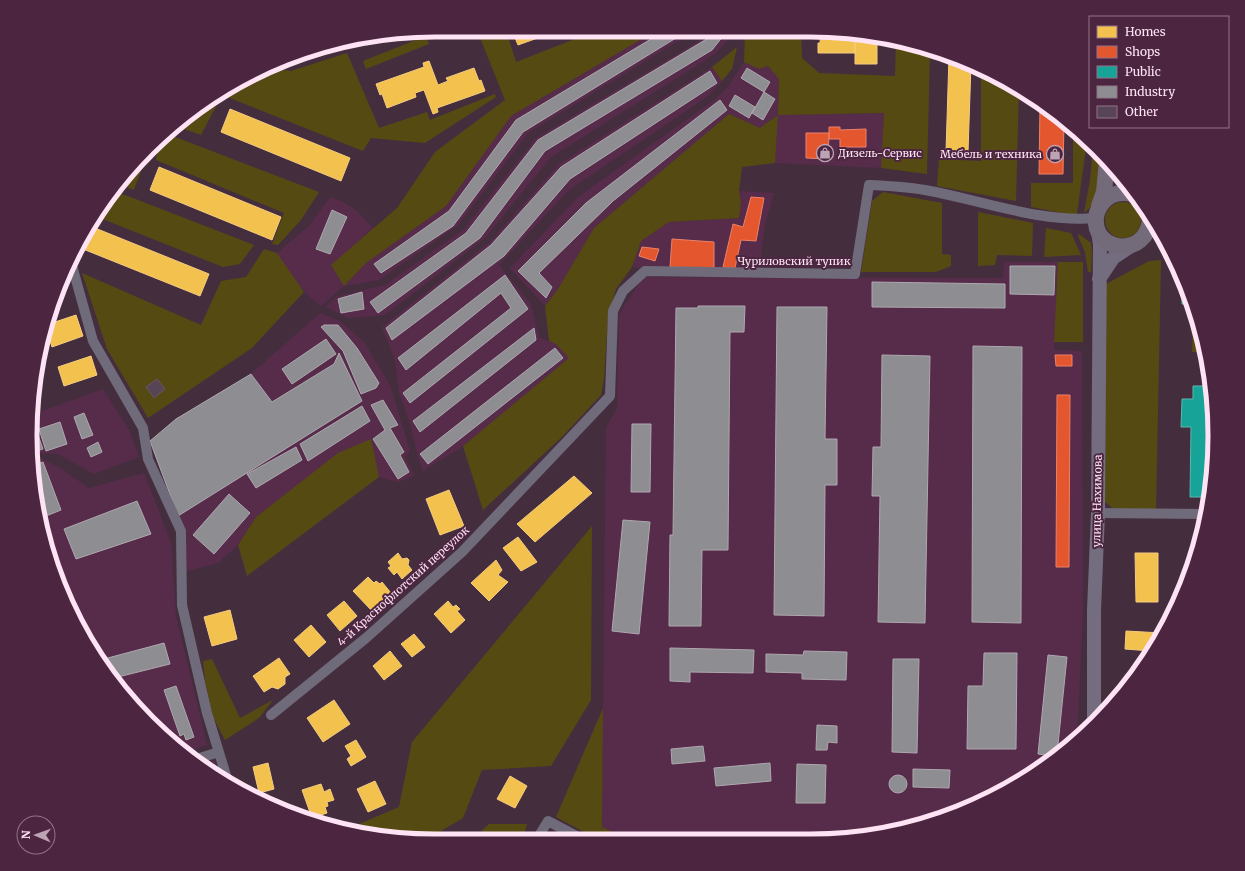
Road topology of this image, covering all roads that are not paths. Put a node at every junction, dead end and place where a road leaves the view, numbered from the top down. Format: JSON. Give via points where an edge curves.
{"nodes":[{"id":1,"x":1106,"y":170,"type":"edge"},
{"id":2,"x":1126,"y":193,"type":"edge"},
{"id":3,"x":1098,"y":219,"type":"junction"},
{"id":4,"x":1149,"y":227,"type":"edge"},
{"id":5,"x":1153,"y":233,"type":"edge"},
{"id":6,"x":1134,"y":244,"type":"junction"},
{"id":7,"x":73,"y":270,"type":"edge"},
{"id":8,"x":1099,"y":280,"type":"junction"},
{"id":9,"x":610,"y":396,"type":"joint"},
{"id":10,"x":1098,"y":513,"type":"junction"},
{"id":11,"x":1200,"y":514,"type":"edge"},
{"id":12,"x":1094,"y":714,"type":"edge"},
{"id":13,"x":271,"y":715,"type":"dead end"},
{"id":14,"x":219,"y":752,"type":"junction"},
{"id":15,"x":201,"y":758,"type":"edge"},
{"id":16,"x":226,"y":774,"type":"edge"},
{"id":17,"x":541,"y":834,"type":"edge"},
{"id":18,"x":573,"y":834,"type":"edge"}],
"edges":[{"from":1,"to":3,"type":"main road"},
{"from":2,"to":3,"type":"main road","via":[[1110,196],[1103,202]]},
{"from":3,"to":6,"type":"main road","via":[[1108,242],[1118,246]]},
{"from":3,"to":8,"type":"street","name":"улица Нахимова"},
{"from":3,"to":9,"type":"street","name":"Чуриловский тупик","via":[[1057,218],[929,190],[869,185],[855,274],[645,271],[624,291],[613,311]]},
{"from":4,"to":6,"type":"main road","via":[[1145,236]]},
{"from":5,"to":6,"type":"main road"},
{"from":6,"to":8,"type":"street","via":[[1113,258]]},
{"from":7,"to":14,"type":"street","via":[[93,340],[143,428],[148,459],[181,531],[182,605],[207,713]]},
{"from":8,"to":10,"type":"street","name":"улица Нахимова"},
{"from":9,"to":13,"type":"street","name":"4-й Краснофлотский переулок","via":[[462,552],[366,638]]},
{"from":10,"to":11,"type":"street"},
{"from":10,"to":12,"type":"street","name":"улица Нахимова","via":[[1094,610]]},
{"from":14,"to":15,"type":"street"},
{"from":14,"to":16,"type":"street"},
{"from":17,"to":18,"type":"street","via":[[548,821]]}]}
